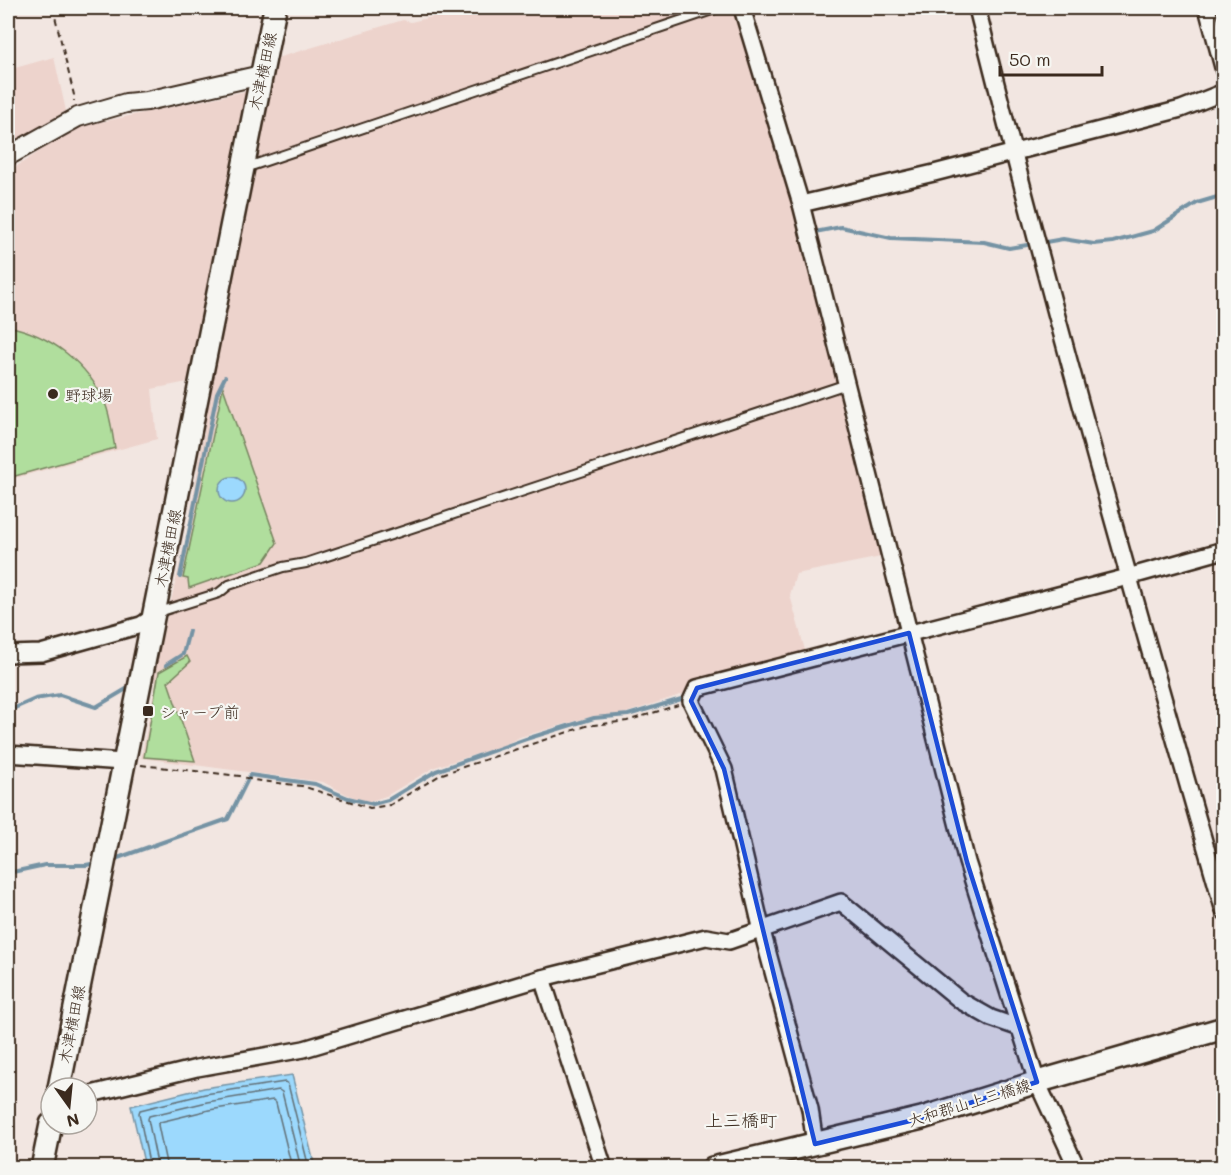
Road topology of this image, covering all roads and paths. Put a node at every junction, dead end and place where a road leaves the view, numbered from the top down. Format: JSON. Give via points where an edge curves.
{"nodes":[{"id":1,"x":53,"y":8,"type":"edge"},
{"id":2,"x":275,"y":8,"type":"edge"},
{"id":3,"x":718,"y":8,"type":"edge"},
{"id":4,"x":742,"y":8,"type":"edge"},
{"id":5,"x":977,"y":8,"type":"edge"},
{"id":6,"x":1207,"y":8,"type":"edge"},
{"id":7,"x":1224,"y":71,"type":"edge"},
{"id":8,"x":261,"y":75,"type":"junction"},
{"id":9,"x":1224,"y":92,"type":"edge"},
{"id":10,"x":72,"y":120,"type":"junction"},
{"id":11,"x":1013,"y":152,"type":"junction"},
{"id":12,"x":8,"y":156,"type":"edge"},
{"id":13,"x":242,"y":170,"type":"junction"},
{"id":14,"x":801,"y":204,"type":"junction"},
{"id":15,"x":847,"y":384,"type":"junction"},
{"id":16,"x":1224,"y":550,"type":"edge"},
{"id":17,"x":1130,"y":581,"type":"junction"},
{"id":18,"x":154,"y":617,"type":"junction"},
{"id":19,"x":909,"y":633,"type":"junction"},
{"id":20,"x":8,"y":654,"type":"edge"},
{"id":21,"x":694,"y":695,"type":"junction"},
{"id":22,"x":8,"y":754,"type":"edge"},
{"id":23,"x":123,"y":762,"type":"junction"},
{"id":24,"x":1224,"y":911,"type":"edge"},
{"id":25,"x":762,"y":930,"type":"junction"},
{"id":26,"x":542,"y":978,"type":"junction"},
{"id":27,"x":1020,"y":1028,"type":"junction"},
{"id":28,"x":1224,"y":1028,"type":"edge"},
{"id":29,"x":61,"y":1076,"type":"edge"},
{"id":30,"x":1037,"y":1082,"type":"junction"},
{"id":31,"x":99,"y":1092,"type":"edge"},
{"id":32,"x":48,"y":1136,"type":"edge"},
{"id":33,"x":815,"y":1144,"type":"junction"},
{"id":34,"x":42,"y":1167,"type":"edge"},
{"id":35,"x":604,"y":1167,"type":"edge"},
{"id":36,"x":713,"y":1167,"type":"edge"},
{"id":37,"x":1077,"y":1167,"type":"edge"}],
"edges":[{"from":1,"to":10,"type":"path","via":[[75,95]]},
{"from":2,"to":8,"type":"main road","name":"木津横田線"},
{"from":3,"to":13,"type":"lane"},
{"from":4,"to":14,"type":"street"},
{"from":5,"to":11,"type":"street"},
{"from":6,"to":7,"type":"street"},
{"from":8,"to":10,"type":"street","via":[[126,104]]},
{"from":8,"to":13,"type":"main road","name":"木津横田線"},
{"from":9,"to":11,"type":"street","via":[[1181,109]]},
{"from":10,"to":12,"type":"street"},
{"from":11,"to":14,"type":"street"},
{"from":11,"to":17,"type":"street"},
{"from":13,"to":18,"type":"main road","name":"木津横田線"},
{"from":14,"to":15,"type":"street"},
{"from":15,"to":18,"type":"lane","via":[[229,585],[219,593]]},
{"from":15,"to":19,"type":"street"},
{"from":16,"to":17,"type":"street"},
{"from":17,"to":19,"type":"street"},
{"from":17,"to":24,"type":"street"},
{"from":18,"to":20,"type":"street","via":[[41,653]]},
{"from":18,"to":23,"type":"main road","name":"木津横田線"},
{"from":19,"to":21,"type":"street"},
{"from":19,"to":27,"type":"street","via":[[967,862]]},
{"from":21,"to":23,"type":"path","via":[[627,721],[586,726],[442,774],[390,805],[370,808],[302,786]]},
{"from":21,"to":25,"type":"street","via":[[724,769]]},
{"from":22,"to":23,"type":"street"},
{"from":23,"to":29,"type":"main road","name":"木津横田線"},
{"from":25,"to":26,"type":"street","via":[[729,941],[706,937]]},
{"from":25,"to":27,"type":"street","via":[[841,902],[961,1001]]},
{"from":25,"to":33,"type":"street","via":[[810,1109]]},
{"from":26,"to":31,"type":"street","via":[[304,1049],[197,1068]]},
{"from":26,"to":35,"type":"street"},
{"from":27,"to":30,"type":"street"},
{"from":28,"to":30,"type":"main road","name":"大和郡山上三橋線"},
{"from":30,"to":33,"type":"main road","name":"大和郡山上三橋線","via":[[922,1118]]},
{"from":30,"to":37,"type":"street"},
{"from":32,"to":34,"type":"main road"},
{"from":33,"to":36,"type":"main road","name":"大和郡山上三橋線"}]}
